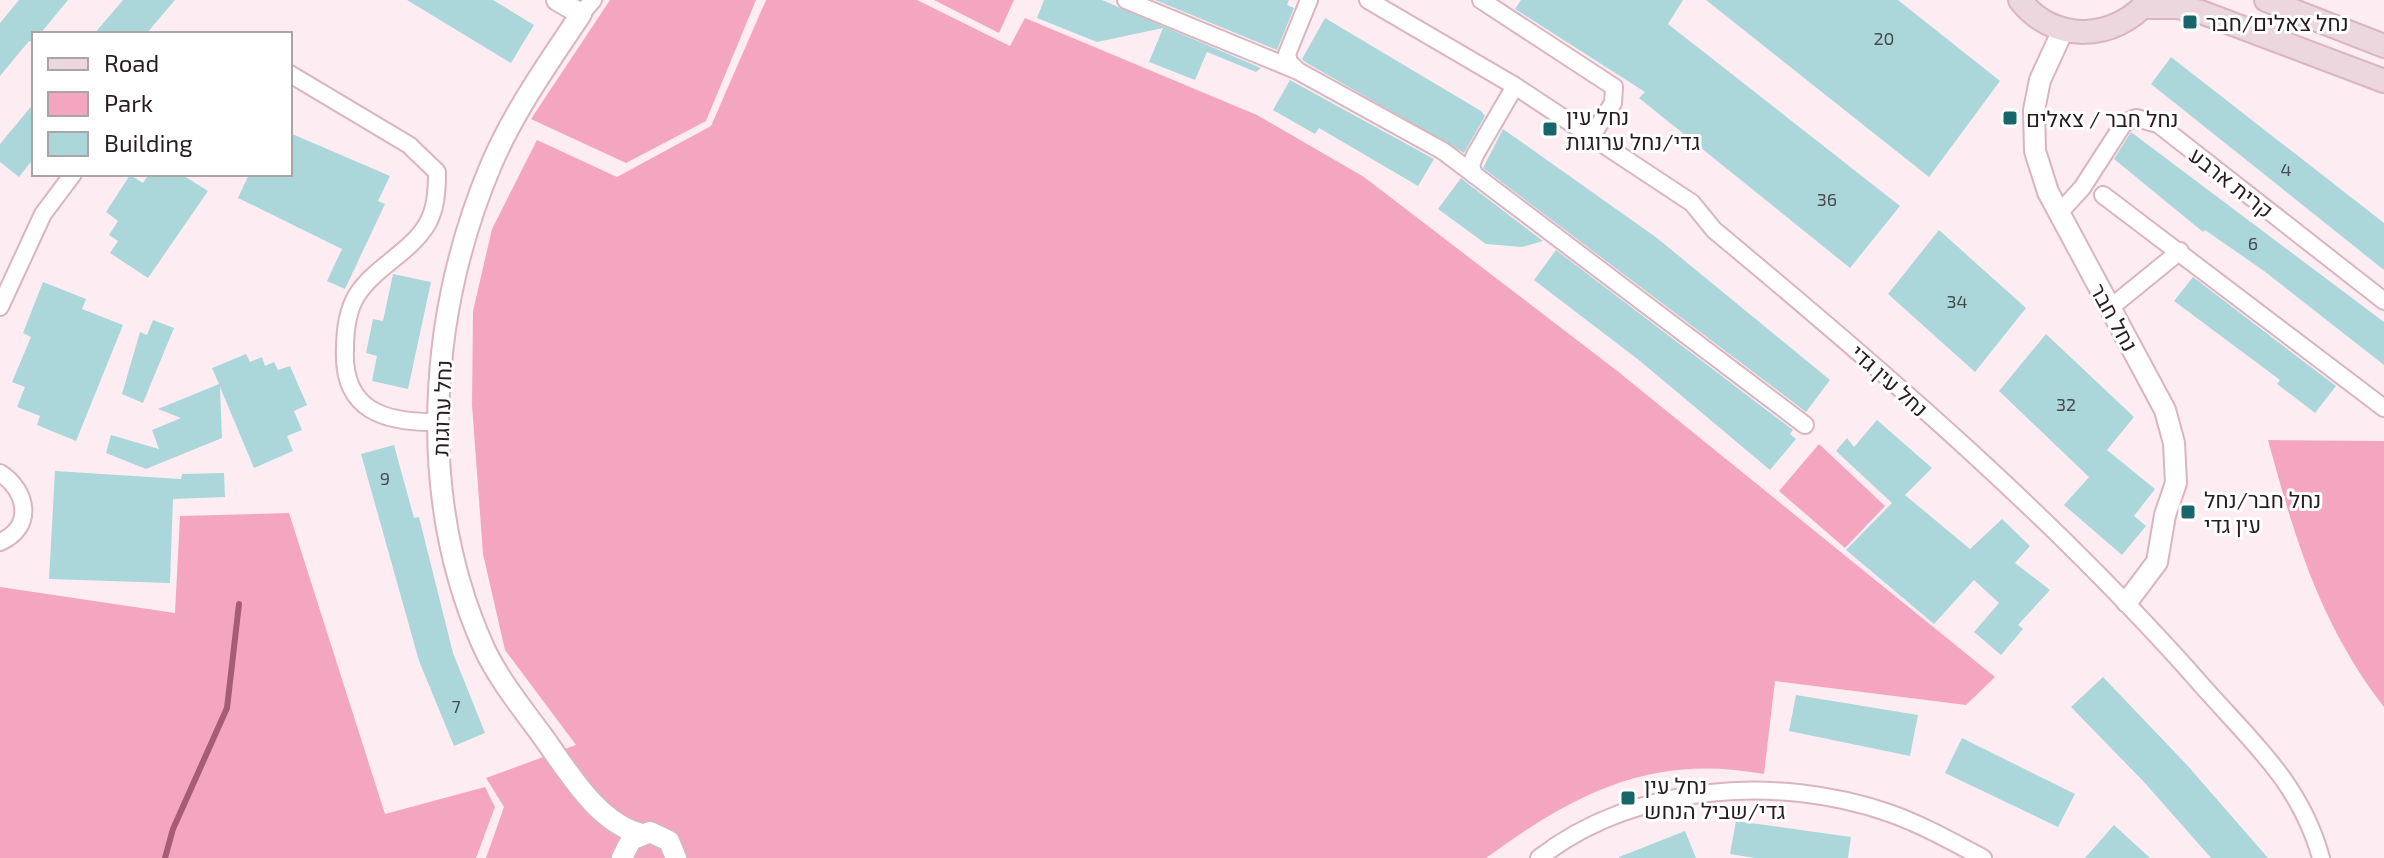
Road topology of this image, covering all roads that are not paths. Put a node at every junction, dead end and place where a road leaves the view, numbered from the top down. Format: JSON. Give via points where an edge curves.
{"nodes":[{"id":1,"x":557,"y":0,"type":"edge"},
{"id":2,"x":1126,"y":0,"type":"edge"},
{"id":3,"x":1309,"y":0,"type":"edge"},
{"id":4,"x":1368,"y":0,"type":"edge"},
{"id":5,"x":1481,"y":0,"type":"edge"},
{"id":6,"x":2020,"y":0,"type":"edge"},
{"id":7,"x":2266,"y":0,"type":"edge"},
{"id":8,"x":2146,"y":4,"type":"edge"},
{"id":9,"x":587,"y":7,"type":"edge"},
{"id":10,"x":2063,"y":30,"type":"junction"},
{"id":11,"x":2384,"y":46,"type":"edge"},
{"id":12,"x":1298,"y":71,"type":"junction"},
{"id":13,"x":292,"y":75,"type":"edge"},
{"id":14,"x":2384,"y":81,"type":"edge"},
{"id":15,"x":1515,"y":86,"type":"junction"},
{"id":16,"x":1591,"y":137,"type":"junction"},
{"id":17,"x":1474,"y":175,"type":"junction"},
{"id":18,"x":72,"y":176,"type":"edge"},
{"id":19,"x":2103,"y":195,"type":"dead end"},
{"id":20,"x":2059,"y":213,"type":"junction"},
{"id":21,"x":2180,"y":251,"type":"junction"},
{"id":22,"x":2384,"y":301,"type":"edge"},
{"id":23,"x":0,"y":307,"type":"edge"},
{"id":24,"x":2110,"y":308,"type":"junction"},
{"id":25,"x":2384,"y":408,"type":"edge"},
{"id":26,"x":438,"y":422,"type":"junction"},
{"id":27,"x":1805,"y":425,"type":"dead end"},
{"id":28,"x":0,"y":473,"type":"edge"},
{"id":29,"x":0,"y":542,"type":"edge"},
{"id":30,"x":2127,"y":602,"type":"junction"},
{"id":31,"x":599,"y":808,"type":"junction"},
{"id":32,"x":642,"y":834,"type":"junction"},
{"id":33,"x":623,"y":854,"type":"edge"},
{"id":34,"x":676,"y":858,"type":"edge"},
{"id":35,"x":1539,"y":858,"type":"edge"},
{"id":36,"x":1983,"y":858,"type":"edge"},
{"id":37,"x":2321,"y":858,"type":"edge"}],
"edges":[{"from":1,"to":9,"type":"street"},
{"from":2,"to":12,"type":"street"},
{"from":3,"to":12,"type":"street","via":[[1287,54]]},
{"from":4,"to":15,"type":"street","name":"נחל עין גדי"},
{"from":5,"to":16,"type":"street","via":[[1614,87],[1613,103]]},
{"from":6,"to":10,"type":"main road","via":[[2041,20]]},
{"from":7,"to":11,"type":"main road"},
{"from":8,"to":10,"type":"main road","via":[[2105,30]]},
{"from":8,"to":14,"type":"main road","via":[[2201,12]]},
{"from":9,"to":26,"type":"street","name":"נחל ערוגות","via":[[525,98],[468,225],[442,355]]},
{"from":10,"to":20,"type":"street","name":"נחל חבר","via":[[2040,80],[2033,139]]},
{"from":12,"to":17,"type":"street","via":[[1443,151]]},
{"from":13,"to":26,"type":"street","via":[[409,145],[437,172],[437,195],[424,230],[357,296],[345,328],[344,359],[348,387],[366,408],[403,423]]},
{"from":15,"to":16,"type":"street","name":"נחל עין גדי"},
{"from":15,"to":17,"type":"street","via":[[1475,155]]},
{"from":16,"to":30,"type":"street","name":"נחל עין גדי","via":[[1692,203],[1714,230],[1931,417]]},
{"from":17,"to":27,"type":"street"},
{"from":18,"to":23,"type":"street","via":[[43,214]]},
{"from":19,"to":21,"type":"street"},
{"from":20,"to":22,"type":"street","name":"קרית ארבע","via":[[2082,188],[2124,123],[2136,118],[2158,124]]},
{"from":20,"to":24,"type":"street","name":"נחל חבר"},
{"from":21,"to":24,"type":"street"},
{"from":21,"to":25,"type":"street"},
{"from":24,"to":30,"type":"street","name":"נחל חבר","via":[[2165,410],[2174,443],[2176,483],[2157,562]]},
{"from":26,"to":31,"type":"street","name":"נחל ערוגות","via":[[447,522],[485,650],[519,705]]},
{"from":28,"to":29,"type":"street","via":[[14,481],[23,496],[24,513],[18,529]]},
{"from":30,"to":37,"type":"street","name":"נחל עין גדי","via":[[2298,796]]},
{"from":31,"to":32,"type":"street","name":"נחל ערוגות","via":[[628,831]]},
{"from":31,"to":33,"type":"street","name":"נחל ערוגות"},
{"from":32,"to":33,"type":"street"},
{"from":32,"to":34,"type":"street","name":"נחל ערוגות","via":[[666,838]]},
{"from":35,"to":36,"type":"street","via":[[1599,820],[1686,796],[1751,789],[1813,795],[1889,812]]}]}
